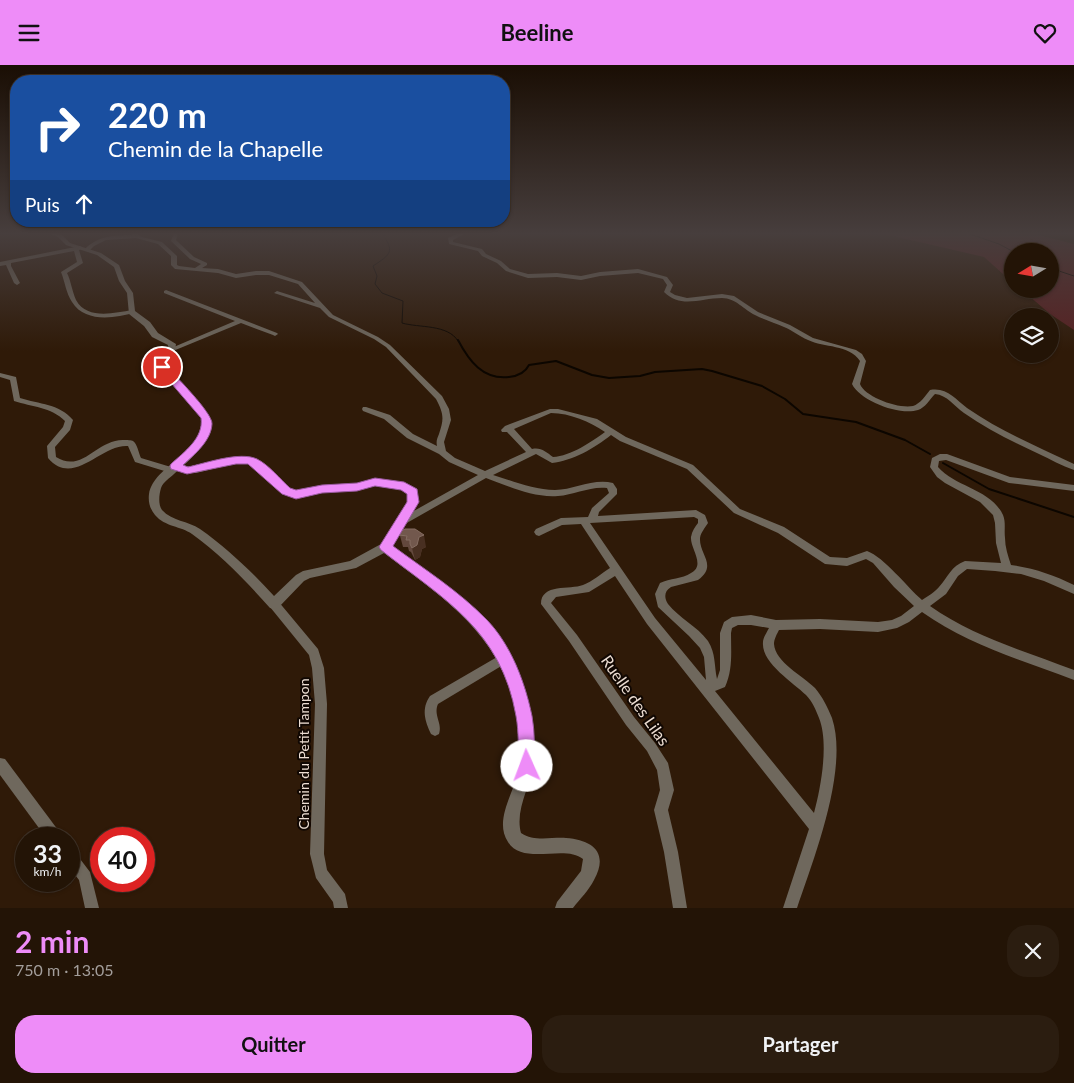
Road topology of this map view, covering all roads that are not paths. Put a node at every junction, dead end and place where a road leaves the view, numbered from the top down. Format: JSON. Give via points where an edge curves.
{"nodes":[{"id":1,"x":11,"y":272,"type":"edge"},
{"id":2,"x":64,"y":272,"type":"edge"},
{"id":3,"x":119,"y":272,"type":"edge"},
{"id":4,"x":223,"y":272,"type":"edge"},
{"id":5,"x":516,"y":272,"type":"edge"},
{"id":6,"x":638,"y":272,"type":"edge"},
{"id":7,"x":647,"y":272,"type":"edge"},
{"id":8,"x":17,"y":283,"type":"dead end"},
{"id":9,"x":166,"y":291,"type":"dead end"},
{"id":10,"x":277,"y":293,"type":"dead end"},
{"id":11,"x":320,"y":305,"type":"junction"},
{"id":12,"x":132,"y":312,"type":"junction"},
{"id":13,"x":240,"y":321,"type":"junction"},
{"id":14,"x":275,"y":334,"type":"dead end"},
{"id":15,"x":171,"y":350,"type":"junction"},
{"id":16,"x":0,"y":375,"type":"edge"},
{"id":17,"x":366,"y":409,"type":"dead end"},
{"id":18,"x":610,"y":432,"type":"junction"},
{"id":19,"x":442,"y":452,"type":"junction"},
{"id":20,"x":531,"y":453,"type":"junction"},
{"id":21,"x":1074,"y":467,"type":"edge"},
{"id":22,"x":173,"y":468,"type":"junction"},
{"id":23,"x":485,"y":475,"type":"junction"},
{"id":24,"x":1074,"y":488,"type":"edge"},
{"id":25,"x":588,"y":521,"type":"junction"},
{"id":26,"x":402,"y":522,"type":"junction"},
{"id":27,"x":539,"y":532,"type":"dead end"},
{"id":28,"x":385,"y":547,"type":"junction"},
{"id":29,"x":1006,"y":566,"type":"junction"},
{"id":30,"x":617,"y":569,"type":"junction"},
{"id":31,"x":1074,"y":590,"type":"edge"},
{"id":32,"x":274,"y":604,"type":"junction"},
{"id":33,"x":922,"y":605,"type":"junction"},
{"id":34,"x":776,"y":625,"type":"junction"},
{"id":35,"x":504,"y":658,"type":"junction"},
{"id":36,"x":1074,"y":675,"type":"edge"},
{"id":37,"x":713,"y":691,"type":"junction"},
{"id":38,"x":435,"y":730,"type":"dead end"},
{"id":39,"x":0,"y":765,"type":"edge"},
{"id":40,"x":47,"y":827,"type":"edge"},
{"id":41,"x":816,"y":827,"type":"junction"},
{"id":42,"x":80,"y":870,"type":"edge"},
{"id":43,"x":92,"y":908,"type":"edge"},
{"id":44,"x":342,"y":908,"type":"edge"},
{"id":45,"x":563,"y":908,"type":"edge"},
{"id":46,"x":680,"y":908,"type":"edge"},
{"id":47,"x":790,"y":908,"type":"edge"}],
"edges":[{"from":1,"to":8,"type":"street"},
{"from":2,"to":12,"type":"street","via":[[75,302],[81,309],[96,316]]},
{"from":3,"to":12,"type":"street","via":[[130,293]]},
{"from":4,"to":11,"type":"street","via":[[236,276],[269,273],[296,281]]},
{"from":5,"to":6,"type":"street","via":[[528,276],[581,278]]},
{"from":7,"to":21,"type":"street","via":[[668,280],[667,292],[674,298],[689,301],[712,296],[736,298],[752,311],[812,339],[860,355],[863,361],[856,384],[870,399],[910,409],[918,407],[933,392],[943,393],[1001,432]]},
{"from":9,"to":13,"type":"street"},
{"from":10,"to":11,"type":"street"},
{"from":11,"to":19,"type":"street","via":[[336,319],[382,342],[439,398],[447,420],[440,442]]},
{"from":12,"to":15,"type":"street","via":[[155,335],[172,344]]},
{"from":13,"to":14,"type":"street"},
{"from":13,"to":15,"type":"street"},
{"from":15,"to":22,"type":"street","name":"Chemin du Petit Tampon","via":[[162,367],[194,402],[207,424],[200,443]]},
{"from":16,"to":22,"type":"street","via":[[13,379],[17,399],[55,408],[69,420],[67,428],[51,446],[52,458],[57,463],[79,464],[109,447],[127,442],[131,443],[138,460]]},
{"from":17,"to":19,"type":"street","via":[[387,417],[410,436]]},
{"from":18,"to":20,"type":"street","via":[[562,459],[551,459],[541,451]]},
{"from":18,"to":20,"type":"street","via":[[594,421],[558,411],[542,413],[506,429]]},
{"from":18,"to":33,"type":"street","via":[[690,467],[737,511],[781,530],[828,561],[847,562],[867,555]]},
{"from":19,"to":23,"type":"street"},
{"from":20,"to":23,"type":"street"},
{"from":22,"to":26,"type":"street","via":[[187,471],[249,460],[286,491],[296,495],[375,482],[404,486],[413,497]]},
{"from":22,"to":32,"type":"street","name":"Chemin du Petit Tampon","via":[[154,492],[161,517],[194,530],[250,577]]},
{"from":23,"to":25,"type":"street","via":[[548,493],[610,485],[613,493]]},
{"from":23,"to":26,"type":"street"},
{"from":24,"to":29,"type":"street","via":[[1009,480],[947,457],[936,460],[934,467],[942,476],[986,502],[998,514]]},
{"from":25,"to":27,"type":"street","via":[[561,521]]},
{"from":25,"to":30,"type":"street"},
{"from":25,"to":37,"type":"street","via":[[696,513],[702,517],[703,523],[695,535],[702,559],[701,569],[697,575],[667,585],[660,599],[704,645],[710,659]]},
{"from":26,"to":28,"type":"street"},
{"from":28,"to":32,"type":"street","via":[[352,565],[300,577]]},
{"from":28,"to":35,"type":"street","via":[[482,624]]},
{"from":29,"to":31,"type":"street","via":[[1041,574]]},
{"from":29,"to":33,"type":"street","via":[[965,565],[954,573],[942,591]]},
{"from":30,"to":37,"type":"street","via":[[651,621]]},
{"from":30,"to":46,"type":"street","name":"Ruelle des Lilas","via":[[585,589],[553,593],[546,604],[663,768],[668,790],[661,810]]},
{"from":32,"to":44,"type":"street","name":"Chemin du Petit Tampon","via":[[314,653],[318,668],[321,704],[317,854],[321,873],[340,899]]},
{"from":33,"to":34,"type":"street","via":[[893,625]]},
{"from":33,"to":36,"type":"street","via":[[1006,651]]},
{"from":34,"to":37,"type":"street","via":[[741,620],[726,628],[725,673]]},
{"from":34,"to":41,"type":"street","via":[[768,642],[769,649],[777,662],[818,700],[825,717],[832,758]]},
{"from":35,"to":38,"type":"street","via":[[430,704]]},
{"from":35,"to":45,"type":"street","via":[[518,690],[528,755],[525,777],[511,822],[514,838],[529,845],[579,848],[592,856],[588,875]]},
{"from":37,"to":41,"type":"street"},
{"from":39,"to":40,"type":"street"},
{"from":41,"to":47,"type":"street"},
{"from":42,"to":43,"type":"street","via":[[85,877]]}]}
